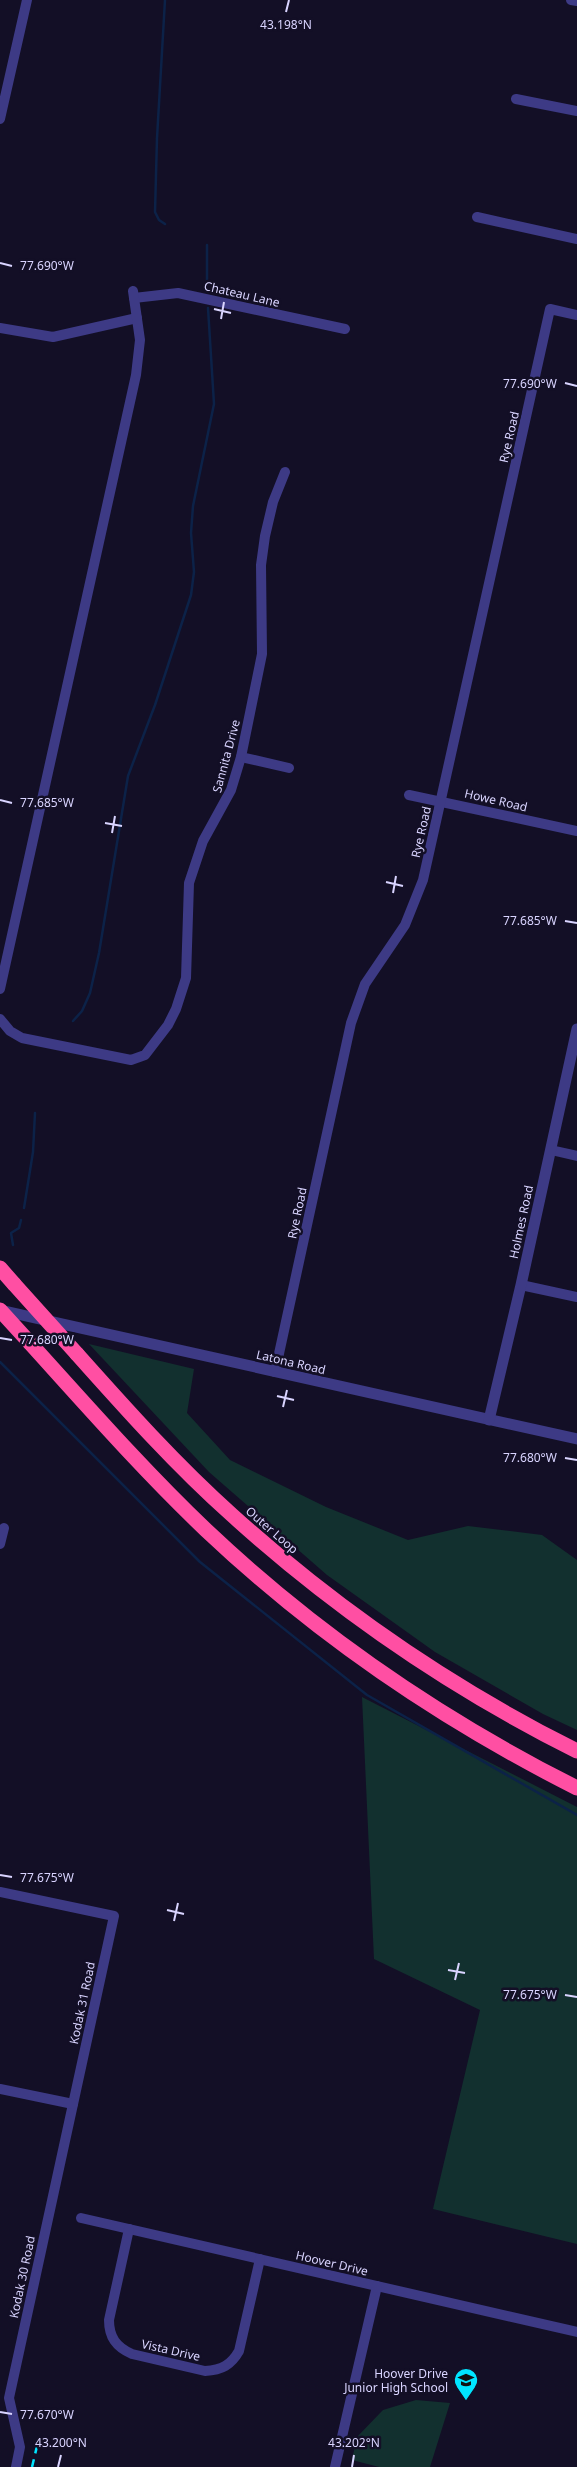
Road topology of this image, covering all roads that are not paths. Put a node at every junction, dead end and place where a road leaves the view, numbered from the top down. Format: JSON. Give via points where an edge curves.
{"nodes":[{"id":1,"x":27,"y":0,"type":"edge"},
{"id":2,"x":571,"y":0,"type":"edge"},
{"id":3,"x":577,"y":1,"type":"edge"},
{"id":4,"x":516,"y":99,"type":"dead end"},
{"id":5,"x":577,"y":111,"type":"edge"},
{"id":6,"x":0,"y":119,"type":"edge"},
{"id":7,"x":477,"y":217,"type":"dead end"},
{"id":8,"x":577,"y":239,"type":"edge"},
{"id":9,"x":577,"y":315,"type":"edge"},
{"id":10,"x":137,"y":318,"type":"junction"},
{"id":11,"x":0,"y":328,"type":"edge"},
{"id":12,"x":345,"y":329,"type":"dead end"},
{"id":13,"x":285,"y":472,"type":"dead end"},
{"id":14,"x":240,"y":757,"type":"junction"},
{"id":15,"x":289,"y":768,"type":"dead end"},
{"id":16,"x":409,"y":794,"type":"dead end"},
{"id":17,"x":441,"y":801,"type":"junction"},
{"id":18,"x":577,"y":831,"type":"edge"},
{"id":19,"x":0,"y":989,"type":"edge"},
{"id":20,"x":0,"y":1019,"type":"edge"},
{"id":21,"x":577,"y":1030,"type":"edge"},
{"id":22,"x":551,"y":1150,"type":"junction"},
{"id":23,"x":577,"y":1156,"type":"edge"},
{"id":24,"x":0,"y":1268,"type":"edge"},
{"id":25,"x":521,"y":1285,"type":"junction"},
{"id":26,"x":577,"y":1297,"type":"edge"},
{"id":27,"x":0,"y":1310,"type":"edge"},
{"id":28,"x":275,"y":1372,"type":"junction"},
{"id":29,"x":489,"y":1420,"type":"junction"},
{"id":30,"x":577,"y":1439,"type":"edge"},
{"id":31,"x":4,"y":1528,"type":"dead end"},
{"id":32,"x":0,"y":1544,"type":"edge"},
{"id":33,"x":577,"y":1750,"type":"edge"},
{"id":34,"x":577,"y":1788,"type":"edge"},
{"id":35,"x":0,"y":1892,"type":"edge"},
{"id":36,"x":0,"y":2089,"type":"edge"},
{"id":37,"x":73,"y":2104,"type":"junction"},
{"id":38,"x":50,"y":2209,"type":"joint"},
{"id":39,"x":81,"y":2218,"type":"dead end"},
{"id":40,"x":129,"y":2230,"type":"junction"},
{"id":41,"x":260,"y":2259,"type":"junction"},
{"id":42,"x":377,"y":2286,"type":"junction"},
{"id":43,"x":577,"y":2332,"type":"edge"},
{"id":44,"x":4,"y":2397,"type":"edge"},
{"id":45,"x":16,"y":2467,"type":"edge"},
{"id":46,"x":335,"y":2467,"type":"edge"}],
"edges":[{"from":1,"to":6,"type":"street"},
{"from":2,"to":3,"type":"street"},
{"from":4,"to":5,"type":"street"},
{"from":7,"to":8,"type":"street"},
{"from":9,"to":17,"type":"street","name":"Rye Road","via":[[550,310]]},
{"from":10,"to":11,"type":"street","via":[[53,337]]},
{"from":10,"to":12,"type":"street","name":"Chateau Lane","via":[[133,294],[178,293]]},
{"from":10,"to":19,"type":"street","via":[[140,352],[136,375]]},
{"from":13,"to":14,"type":"street","name":"Sannita Drive","via":[[273,502],[265,536],[261,565],[262,654]]},
{"from":14,"to":15,"type":"street"},
{"from":14,"to":20,"type":"street","name":"Sannita Drive","via":[[231,790],[203,840],[193,867],[188,892],[186,978],[176,1009],[152,1049],[137,1059],[122,1060],[22,1038],[10,1031]]},
{"from":16,"to":17,"type":"street","name":"Howe Road"},
{"from":17,"to":18,"type":"street","name":"Howe Road"},
{"from":17,"to":28,"type":"street","name":"Rye Road","via":[[415,903],[394,944],[365,984],[351,1023]]},
{"from":21,"to":22,"type":"street","name":"Holmes Road"},
{"from":22,"to":23,"type":"street"},
{"from":22,"to":25,"type":"street","name":"Holmes Road"},
{"from":24,"to":33,"type":"highway","name":"Outer Loop","bridge":true,"via":[[185,1470],[230,1514],[303,1576],[417,1660],[491,1706]]},
{"from":25,"to":26,"type":"street"},
{"from":25,"to":29,"type":"street","name":"Holmes Road"},
{"from":27,"to":28,"type":"street","name":"Latona Road"},
{"from":27,"to":34,"type":"highway","bridge":true,"via":[[165,1490],[287,1602],[362,1659],[441,1712]]},
{"from":28,"to":29,"type":"street","name":"Latona Road"},
{"from":29,"to":30,"type":"street","name":"Latona Road"},
{"from":31,"to":32,"type":"street"},
{"from":35,"to":37,"type":"street","name":"Kodak 31 Road","via":[[114,1916]]},
{"from":36,"to":37,"type":"street"},
{"from":37,"to":38,"type":"street","name":"Kodak 31 Road"},
{"from":38,"to":44,"type":"street","name":"Kodak 30 Road"},
{"from":39,"to":40,"type":"street","name":"Hoover Drive"},
{"from":40,"to":41,"type":"street","name":"Hoover Drive"},
{"from":40,"to":41,"type":"street","name":"Vista Drive","via":[[109,2332],[127,2352],[205,2371],[217,2370],[234,2360],[239,2351]]},
{"from":41,"to":42,"type":"street","name":"Hoover Drive"},
{"from":42,"to":43,"type":"street","name":"Hoover Drive"},
{"from":42,"to":46,"type":"street"},
{"from":44,"to":45,"type":"street","name":"Kodak 30 Road","via":[[20,2447]]}]}
